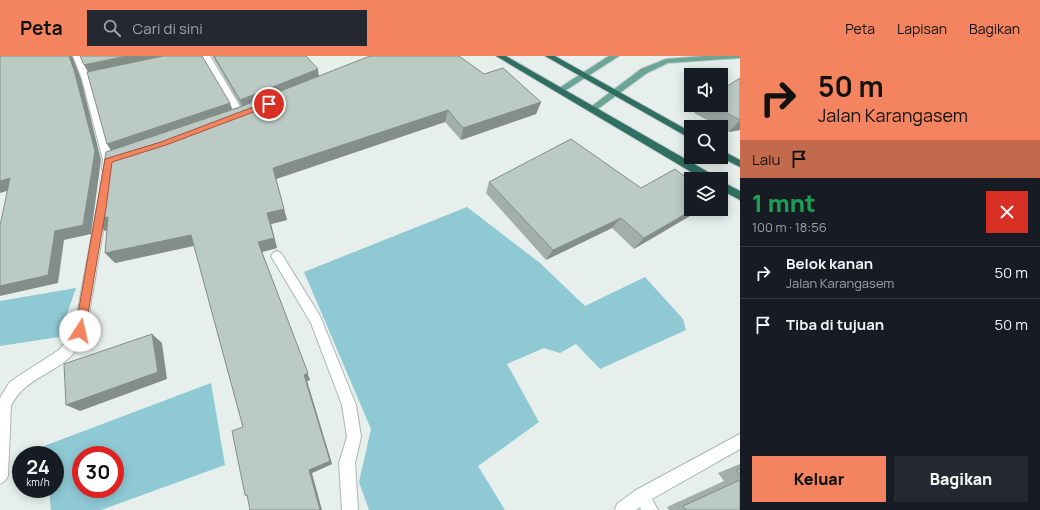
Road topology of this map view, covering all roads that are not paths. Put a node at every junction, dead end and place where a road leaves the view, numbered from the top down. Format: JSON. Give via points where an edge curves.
{"nodes":[{"id":1,"x":77,"y":56,"type":"edge"},
{"id":2,"x":206,"y":56,"type":"edge"},
{"id":3,"x":500,"y":56,"type":"edge"},
{"id":4,"x":549,"y":56,"type":"edge"},
{"id":5,"x":613,"y":56,"type":"edge"},
{"id":6,"x":740,"y":56,"type":"edge"},
{"id":7,"x":583,"y":75,"type":"junction"},
{"id":8,"x":560,"y":90,"type":"junction"},
{"id":9,"x":614,"y":93,"type":"junction"},
{"id":10,"x":592,"y":109,"type":"junction"},
{"id":11,"x":240,"y":115,"type":"edge"},
{"id":12,"x":684,"y":132,"type":"edge"},
{"id":13,"x":728,"y":157,"type":"edge"},
{"id":14,"x":740,"y":164,"type":"edge"},
{"id":15,"x":699,"y":172,"type":"edge"},
{"id":16,"x":105,"y":181,"type":"edge"},
{"id":17,"x":728,"y":189,"type":"edge"},
{"id":18,"x":103,"y":195,"type":"edge"},
{"id":19,"x":740,"y":196,"type":"edge"},
{"id":20,"x":277,"y":256,"type":"dead end"},
{"id":21,"x":740,"y":441,"type":"edge"},
{"id":22,"x":0,"y":476,"type":"edge"},
{"id":23,"x":642,"y":496,"type":"junction"},
{"id":24,"x":350,"y":510,"type":"edge"},
{"id":25,"x":623,"y":510,"type":"edge"},
{"id":26,"x":650,"y":510,"type":"edge"}],
"edges":[{"from":1,"to":16,"type":"street","via":[[89,78],[112,159]]},
{"from":2,"to":11,"type":"street"},
{"from":3,"to":8,"type":"highway"},
{"from":4,"to":7,"type":"highway"},
{"from":5,"to":7,"type":"main road"},
{"from":6,"to":9,"type":"main road","via":[[666,61],[644,70]]},
{"from":7,"to":8,"type":"main road"},
{"from":7,"to":9,"type":"highway"},
{"from":8,"to":10,"type":"highway"},
{"from":9,"to":10,"type":"main road"},
{"from":9,"to":12,"type":"highway"},
{"from":10,"to":15,"type":"highway"},
{"from":13,"to":14,"type":"highway"},
{"from":17,"to":19,"type":"highway"},
{"from":18,"to":22,"type":"street","via":[[80,331],[65,353],[14,387],[7,396],[4,405]]},
{"from":20,"to":24,"type":"street","via":[[316,320],[348,405],[354,437],[347,463]]},
{"from":21,"to":23,"type":"street"},
{"from":23,"to":25,"type":"street"},
{"from":23,"to":26,"type":"street"}]}
